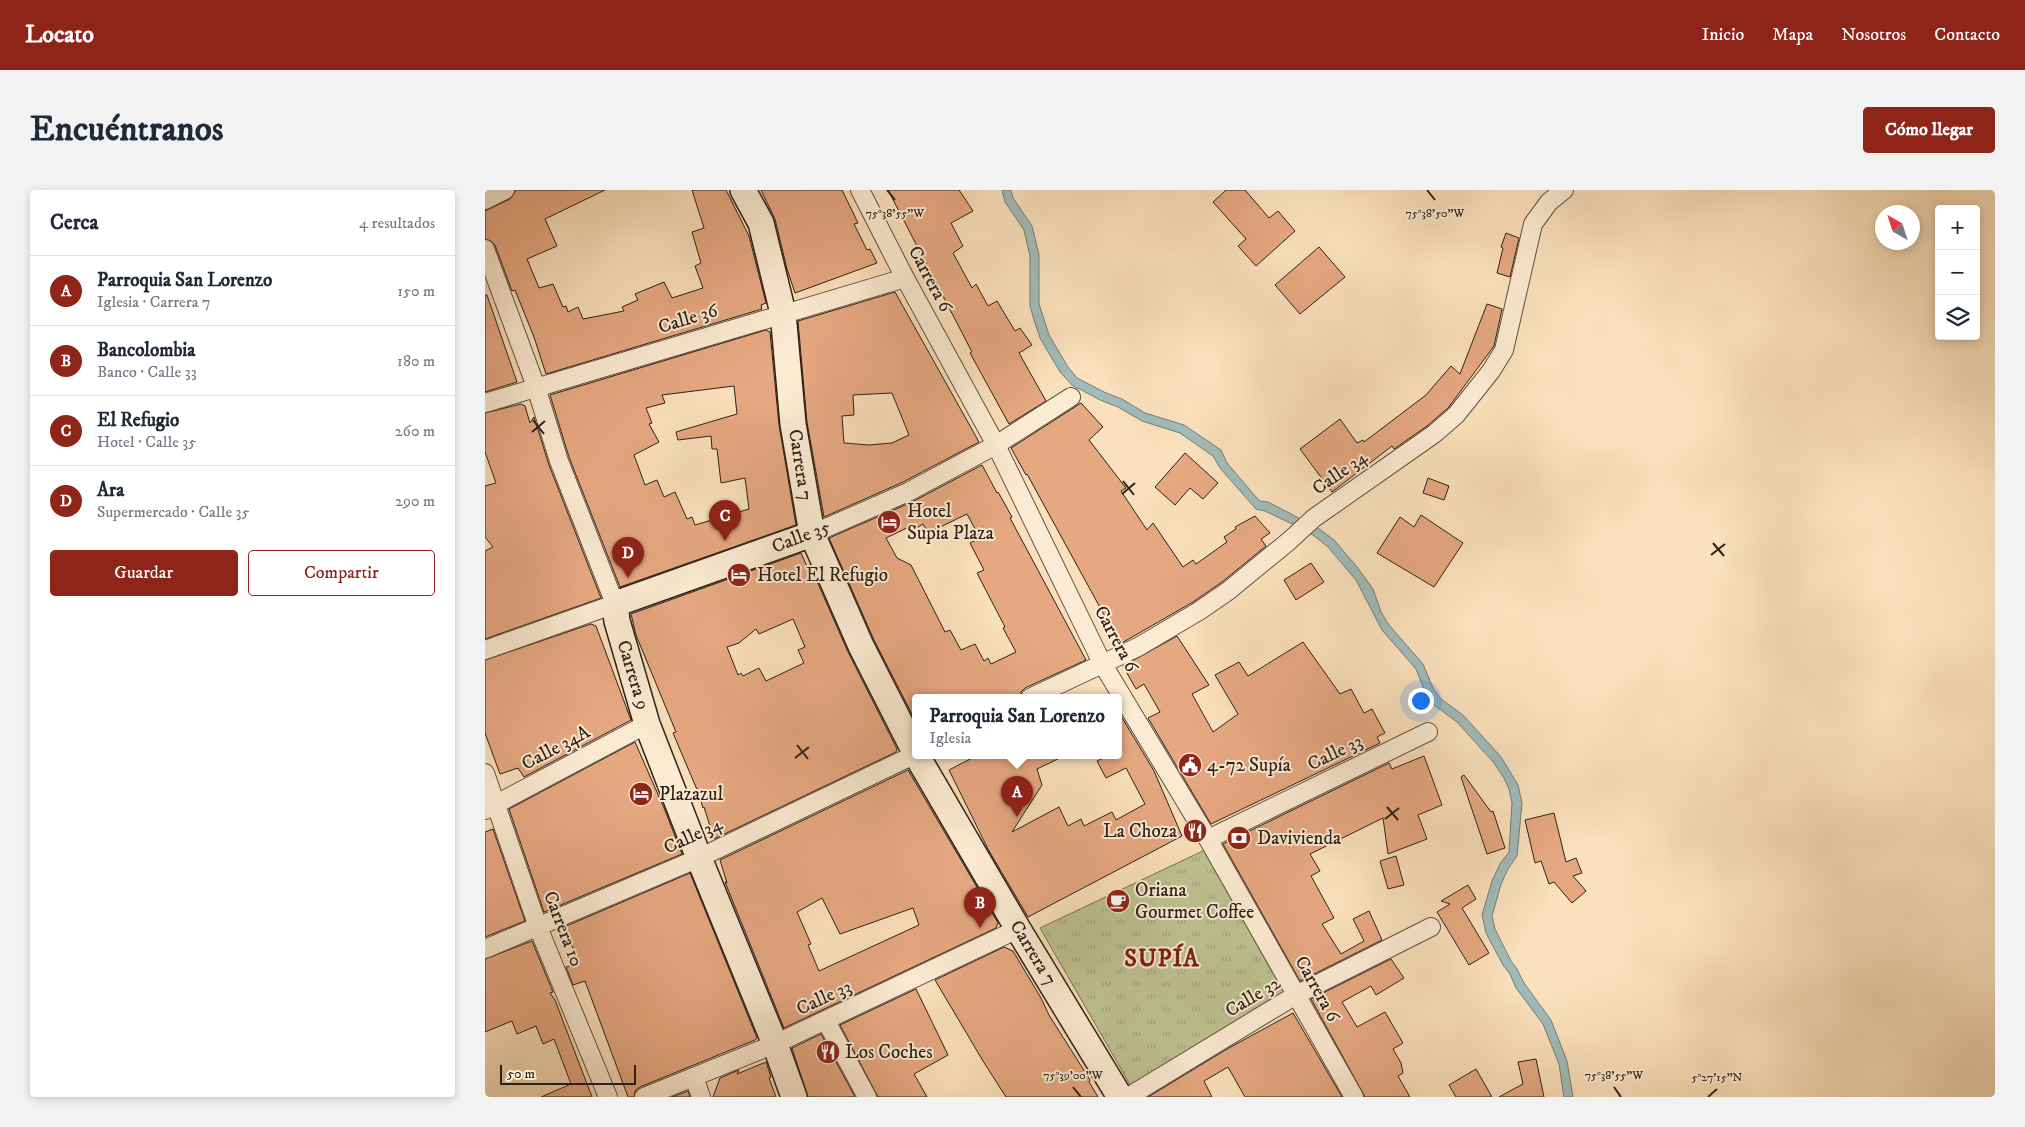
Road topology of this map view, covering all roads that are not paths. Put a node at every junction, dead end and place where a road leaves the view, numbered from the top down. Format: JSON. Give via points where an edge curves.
{"nodes":[{"id":1,"x":505,"y":190,"type":"edge"},
{"id":2,"x":743,"y":190,"type":"edge"},
{"id":3,"x":860,"y":190,"type":"edge"},
{"id":4,"x":1564,"y":190,"type":"edge"},
{"id":5,"x":485,"y":200,"type":"edge"},
{"id":6,"x":485,"y":249,"type":"edge"},
{"id":7,"x":905,"y":278,"type":"junction"},
{"id":8,"x":783,"y":313,"type":"junction"},
{"id":9,"x":536,"y":387,"type":"junction"},
{"id":10,"x":1071,"y":397,"type":"dead end"},
{"id":11,"x":485,"y":403,"type":"edge"},
{"id":12,"x":996,"y":445,"type":"junction"},
{"id":13,"x":812,"y":534,"type":"junction"},
{"id":14,"x":615,"y":604,"type":"junction"},
{"id":15,"x":485,"y":650,"type":"edge"},
{"id":16,"x":1103,"y":663,"type":"junction"},
{"id":17,"x":1038,"y":694,"type":"edge"},
{"id":18,"x":1121,"y":694,"type":"edge"},
{"id":19,"x":1122,"y":695,"type":"edge"},
{"id":20,"x":647,"y":724,"type":"junction"},
{"id":21,"x":1428,"y":732,"type":"dead end"},
{"id":22,"x":912,"y":746,"type":"edge"},
{"id":23,"x":912,"y":756,"type":"edge"},
{"id":24,"x":919,"y":759,"type":"edge"},
{"id":25,"x":485,"y":773,"type":"edge"},
{"id":26,"x":491,"y":807,"type":"edge"},
{"id":27,"x":1208,"y":839,"type":"junction"},
{"id":28,"x":699,"y":858,"type":"junction"},
{"id":29,"x":538,"y":927,"type":"junction"},
{"id":30,"x":1431,"y":927,"type":"dead end"},
{"id":31,"x":1018,"y":929,"type":"junction"},
{"id":32,"x":485,"y":949,"type":"edge"},
{"id":33,"x":1296,"y":995,"type":"junction"},
{"id":34,"x":826,"y":1021,"type":"junction"},
{"id":35,"x":775,"y":1044,"type":"junction"},
{"id":36,"x":693,"y":1077,"type":"junction"},
{"id":37,"x":608,"y":1097,"type":"edge"},
{"id":38,"x":644,"y":1097,"type":"edge"},
{"id":39,"x":701,"y":1097,"type":"edge"},
{"id":40,"x":794,"y":1097,"type":"edge"},
{"id":41,"x":867,"y":1097,"type":"edge"},
{"id":42,"x":1120,"y":1097,"type":"edge"},
{"id":43,"x":1128,"y":1097,"type":"edge"},
{"id":44,"x":1353,"y":1097,"type":"edge"}],
"edges":[{"from":1,"to":5,"type":"street"},
{"from":2,"to":8,"type":"main road","name":"Carrera 7","via":[[761,223]]},
{"from":3,"to":7,"type":"street","name":"Carrera 6"},
{"from":4,"to":16,"type":"street","name":"Calle 34","via":[[1549,202],[1533,224],[1504,350],[1456,415],[1314,518],[1228,591],[1138,647]]},
{"from":6,"to":9,"type":"street","name":"Carrera 9"},
{"from":7,"to":8,"type":"street","name":"Calle 36"},
{"from":7,"to":12,"type":"street","name":"Carrera 6"},
{"from":8,"to":9,"type":"street","name":"Calle 36"},
{"from":8,"to":13,"type":"main road","name":"Carrera 7","via":[[793,424]]},
{"from":9,"to":11,"type":"street","name":"Calle 36"},
{"from":9,"to":14,"type":"street","name":"Carrera 9","via":[[559,461]]},
{"from":10,"to":12,"type":"street","name":"Calle 35"},
{"from":12,"to":13,"type":"street","name":"Calle 35","via":[[908,492]]},
{"from":12,"to":16,"type":"street","name":"Carrera 6"},
{"from":13,"to":14,"type":"main road","name":"Calle 35"},
{"from":13,"to":22,"type":"main road","name":"Carrera 7","via":[[861,646]]},
{"from":14,"to":15,"type":"street","name":"Calle 35"},
{"from":14,"to":20,"type":"main road","name":"Carrera 9","via":[[617,622]]},
{"from":16,"to":17,"type":"street","name":"Calle 34"},
{"from":16,"to":18,"type":"street","name":"Carrera 6"},
{"from":19,"to":27,"type":"street","name":"Carrera 6"},
{"from":20,"to":26,"type":"street","name":"Calle 34A"},
{"from":20,"to":28,"type":"main road","name":"Carrera 9"},
{"from":21,"to":27,"type":"street","name":"Calle 33"},
{"from":23,"to":28,"type":"street","name":"Calle 34"},
{"from":24,"to":31,"type":"main road","name":"Carrera 7"},
{"from":25,"to":26,"type":"street","name":"Carrera 10"},
{"from":26,"to":29,"type":"street","name":"Carrera 10"},
{"from":27,"to":33,"type":"street","name":"Carrera 6"},
{"from":28,"to":29,"type":"street","name":"Calle 34"},
{"from":28,"to":35,"type":"main road","name":"Carrera 9"},
{"from":29,"to":32,"type":"street","name":"Calle 34"},
{"from":29,"to":37,"type":"street","name":"Carrera 10"},
{"from":30,"to":33,"type":"street","name":"Calle 32"},
{"from":31,"to":34,"type":"street","name":"Calle 33"},
{"from":31,"to":42,"type":"main road","name":"Carrera 7"},
{"from":33,"to":43,"type":"street","name":"Calle 32"},
{"from":33,"to":44,"type":"street","name":"Carrera 6"},
{"from":34,"to":35,"type":"street","name":"Calle 33"},
{"from":34,"to":41,"type":"street"},
{"from":35,"to":36,"type":"street","name":"Calle 33"},
{"from":35,"to":40,"type":"main road","name":"Carrera 9"},
{"from":36,"to":38,"type":"street","name":"Calle 33"},
{"from":36,"to":39,"type":"street"}]}
